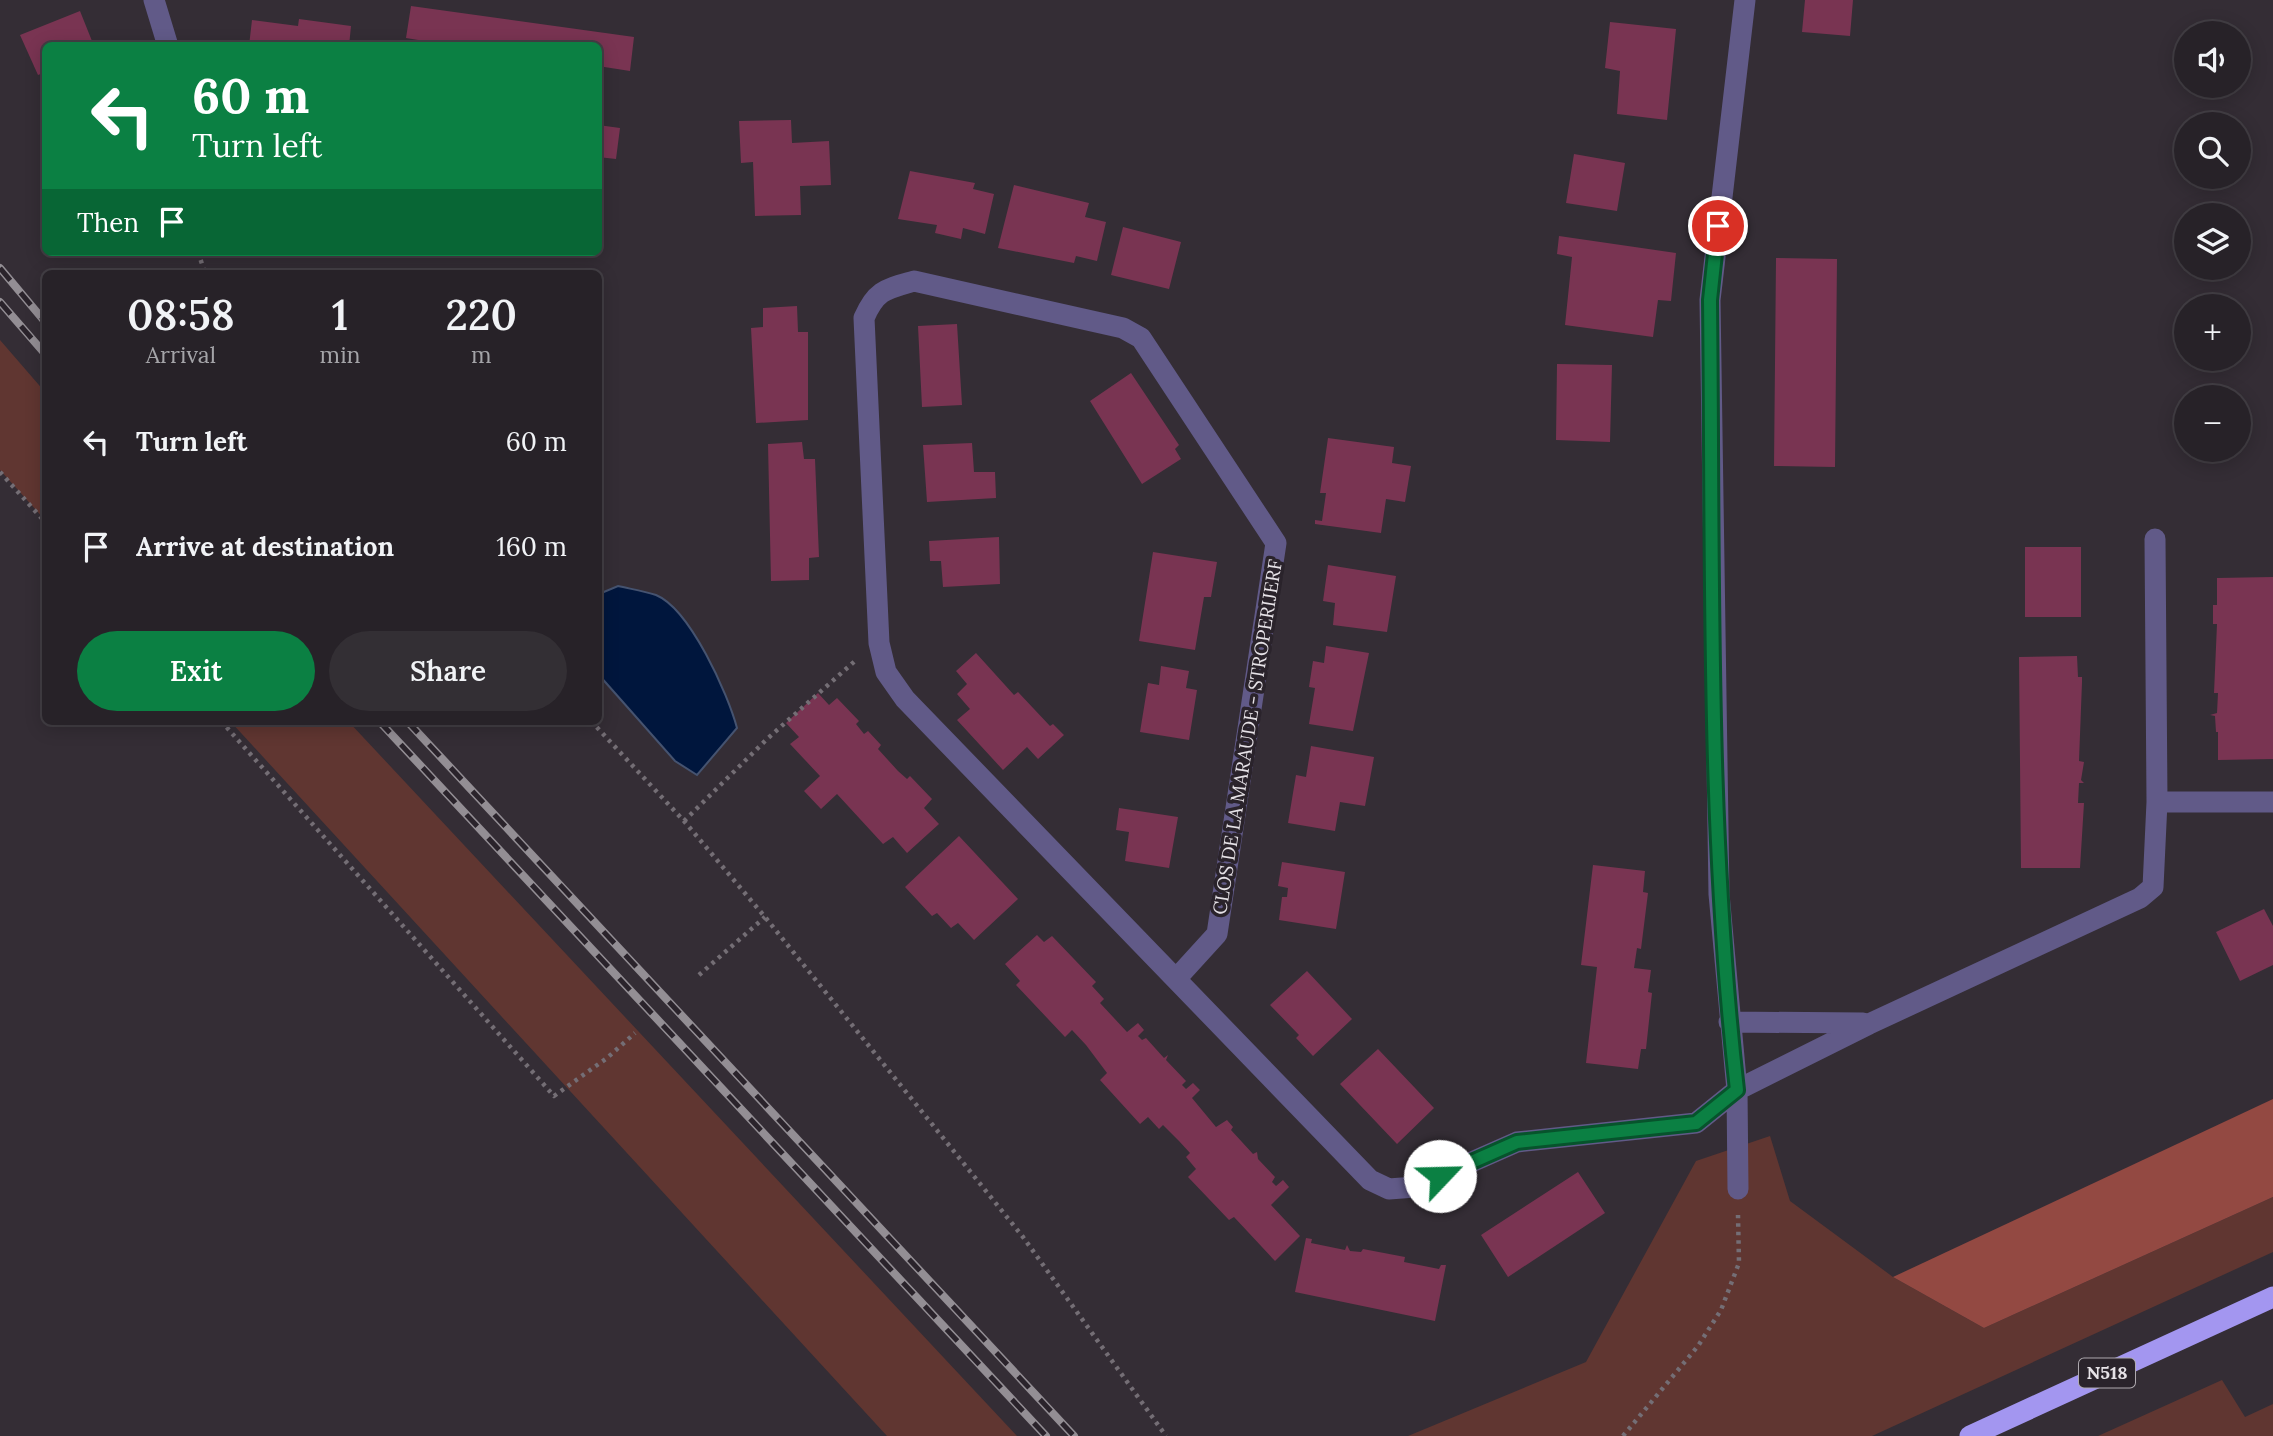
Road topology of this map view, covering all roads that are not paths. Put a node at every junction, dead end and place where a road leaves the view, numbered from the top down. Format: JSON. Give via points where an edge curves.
{"nodes":[{"id":1,"x":154,"y":0,"type":"edge"},
{"id":2,"x":1745,"y":0,"type":"edge"},
{"id":3,"x":167,"y":42,"type":"edge"},
{"id":4,"x":2155,"y":539,"type":"dead end"},
{"id":5,"x":2273,"y":802,"type":"edge"},
{"id":6,"x":2157,"y":803,"type":"junction"},
{"id":7,"x":1176,"y":979,"type":"junction"},
{"id":8,"x":1729,"y":1022,"type":"junction"},
{"id":9,"x":1869,"y":1024,"type":"junction"},
{"id":10,"x":1737,"y":1090,"type":"junction"},
{"id":11,"x":1738,"y":1189,"type":"road end"},
{"id":12,"x":2273,"y":1297,"type":"edge"},
{"id":13,"x":2273,"y":1302,"type":"edge"},
{"id":14,"x":2244,"y":1310,"type":"junction"},
{"id":15,"x":1970,"y":1436,"type":"edge"}],
"edges":[{"from":1,"to":3,"type":"street"},
{"from":2,"to":8,"type":"street","via":[[1710,300],[1719,894]]},
{"from":4,"to":6,"type":"street","name":"CLOS DE LA MARAUDE - STROPERIJERF"},
{"from":5,"to":6,"type":"street"},
{"from":6,"to":9,"type":"street","name":"CLOS DE LA MARAUDE - STROPERIJERF","via":[[2153,887],[2140,898]]},
{"from":7,"to":7,"type":"street","name":"CLOS DE LA MARAUDE - STROPERIJERF","via":[[1217,933],[1276,543],[1141,338],[1123,328],[914,281],[885,289],[872,300],[864,318],[879,643],[886,672],[905,699]]},
{"from":7,"to":10,"type":"street","name":"CLOS DE LA MARAUDE - STROPERIJERF","via":[[1370,1180],[1389,1189],[1415,1187],[1517,1142],[1696,1123]]},
{"from":8,"to":9,"type":"street"},
{"from":8,"to":10,"type":"street"},
{"from":9,"to":10,"type":"street","name":"CLOS DE LA MARAUDE - STROPERIJERF"},
{"from":10,"to":11,"type":"street"},
{"from":12,"to":14,"type":"highway","number":"N518"},
{"from":13,"to":14,"type":"highway","number":"N518"},
{"from":14,"to":15,"type":"highway","number":"N518"}]}
